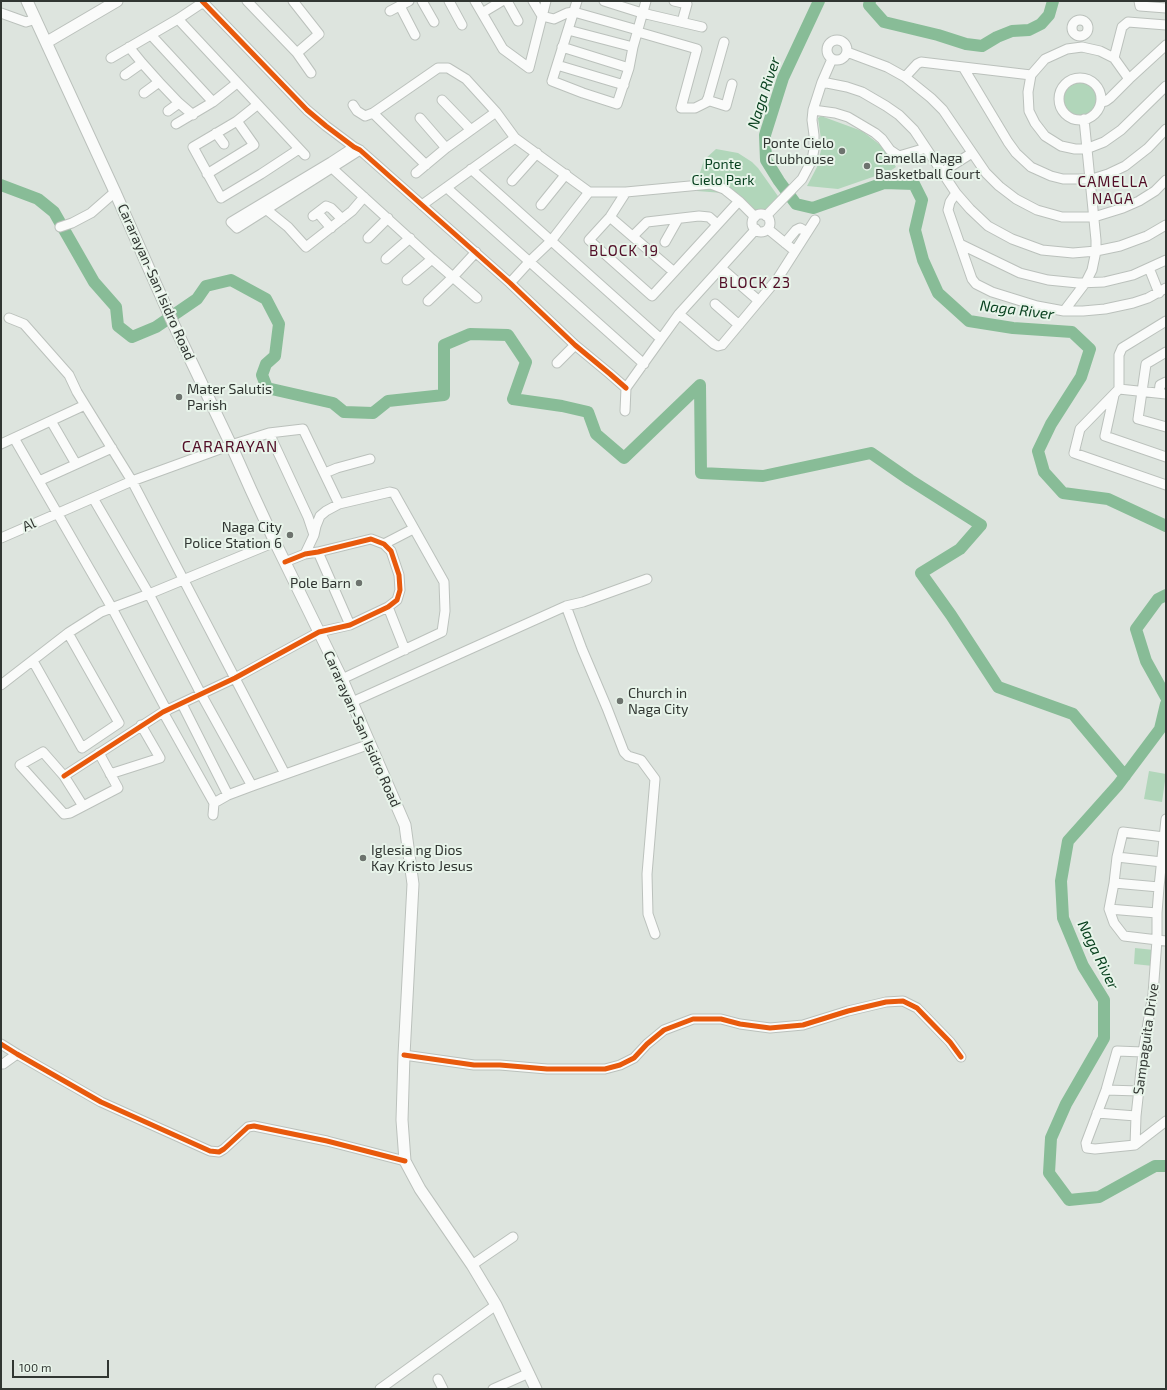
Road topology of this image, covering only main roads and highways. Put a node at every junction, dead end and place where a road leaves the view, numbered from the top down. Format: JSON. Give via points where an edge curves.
{"nodes":[{"id":1,"x":27,"y":1,"type":"edge"},
{"id":2,"x":117,"y":1,"type":"edge"},
{"id":3,"x":47,"y":42,"type":"junction"},
{"id":4,"x":536,"y":1389,"type":"edge"}],
"edges":[{"from":1,"to":3,"type":"main road","name":"Cararayan-San Isidro Road"},
{"from":2,"to":3,"type":"main road"},
{"from":3,"to":4,"type":"main road","name":"Cararayan-San Isidro Road","via":[[173,323],[342,679],[405,825],[413,884],[402,1120],[405,1161],[420,1189],[472,1265],[496,1306]]}]}
